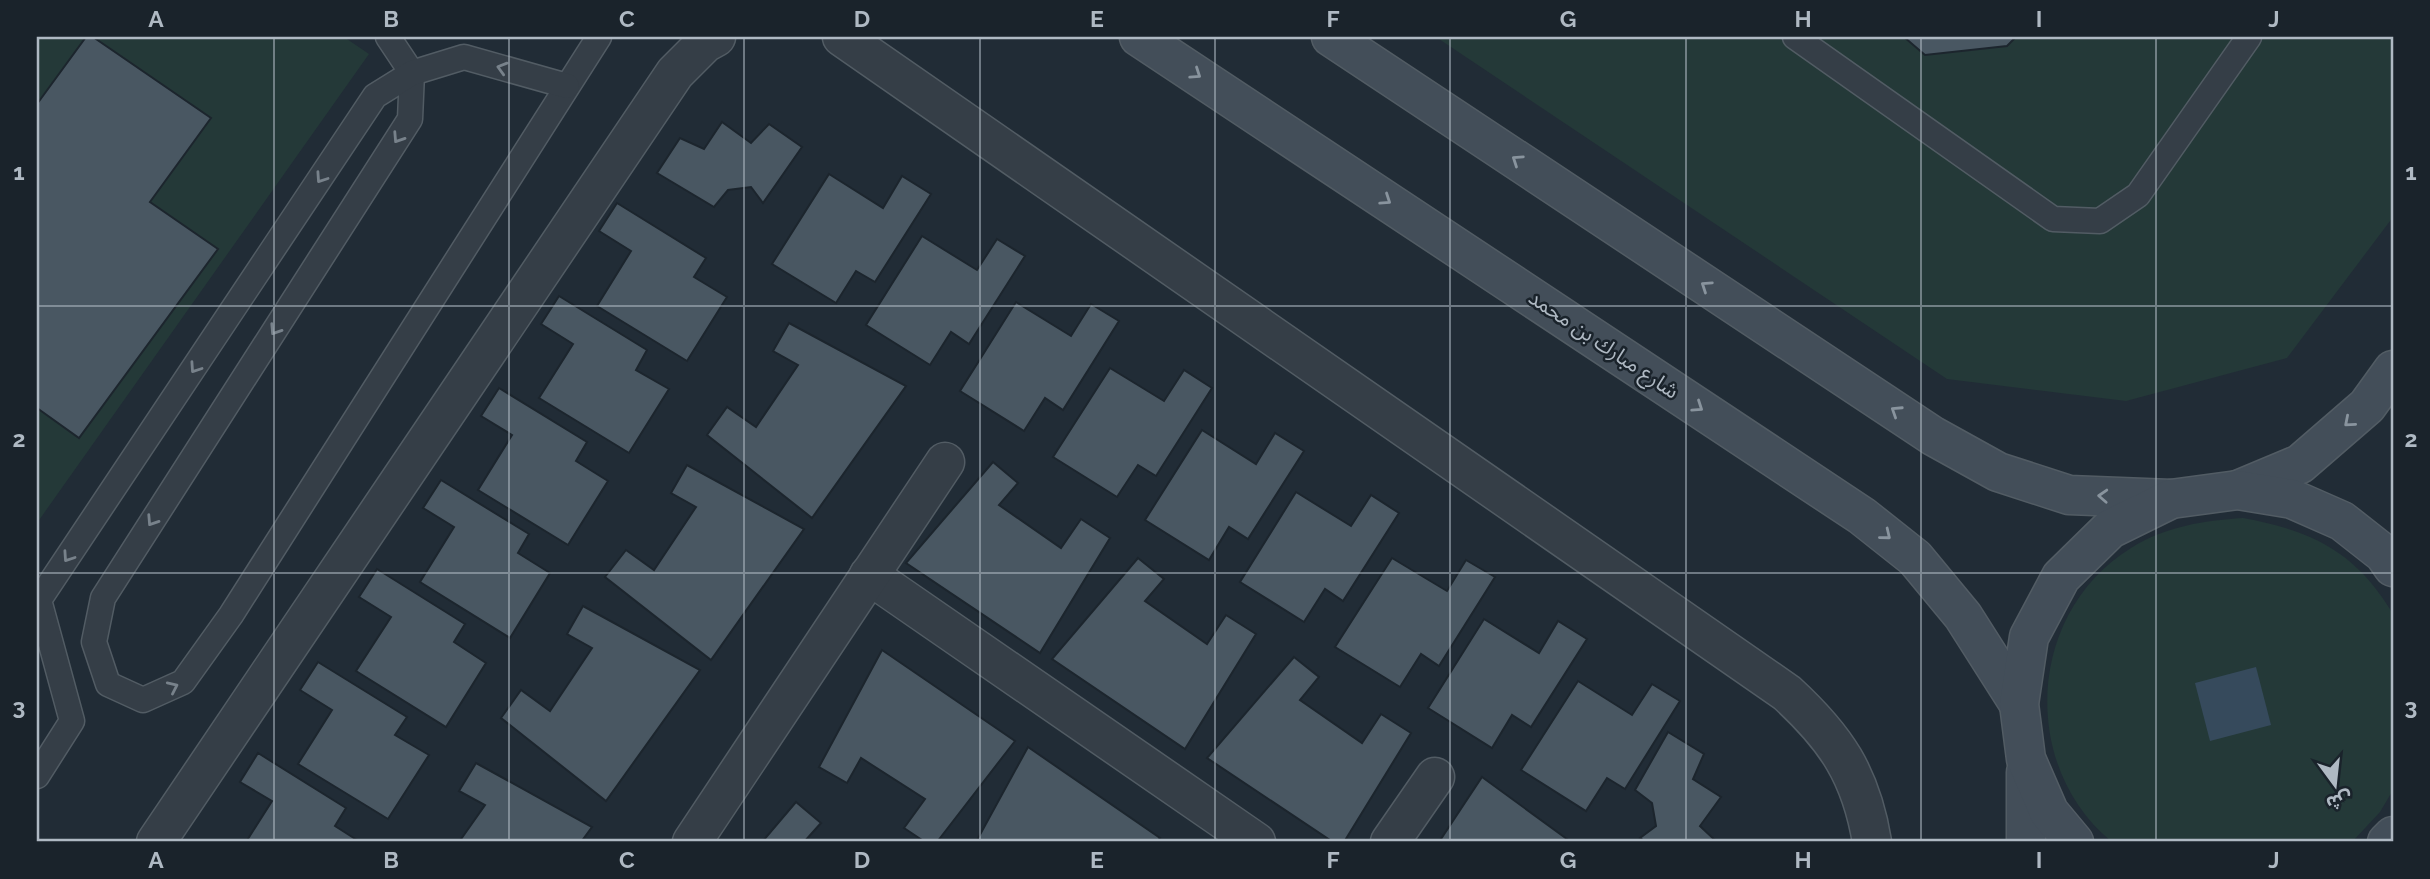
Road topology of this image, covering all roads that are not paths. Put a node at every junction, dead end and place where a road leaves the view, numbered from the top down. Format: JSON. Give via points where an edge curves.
{"nodes":[{"id":1,"x":388,"y":37,"type":"edge"},
{"id":2,"x":599,"y":37,"type":"edge"},
{"id":3,"x":716,"y":37,"type":"edge"},
{"id":4,"x":842,"y":37,"type":"edge"},
{"id":5,"x":1139,"y":37,"type":"edge"},
{"id":6,"x":1331,"y":37,"type":"edge"},
{"id":7,"x":1795,"y":37,"type":"edge"},
{"id":8,"x":2249,"y":37,"type":"edge"},
{"id":9,"x":412,"y":73,"type":"junction"},
{"id":10,"x":568,"y":86,"type":"junction"},
{"id":11,"x":2393,"y":370,"type":"edge"},
{"id":12,"x":945,"y":462,"type":"dead end"},
{"id":13,"x":2238,"y":490,"type":"junction"},
{"id":14,"x":2171,"y":499,"type":"junction"},
{"id":15,"x":2393,"y":567,"type":"edge"},
{"id":16,"x":869,"y":575,"type":"junction"},
{"id":17,"x":2019,"y":704,"type":"junction"},
{"id":18,"x":2026,"y":759,"type":"junction"},
{"id":19,"x":37,"y":776,"type":"edge"},
{"id":20,"x":1435,"y":777,"type":"dead end"},
{"id":21,"x":2393,"y":836,"type":"edge"},
{"id":22,"x":156,"y":842,"type":"edge"},
{"id":23,"x":692,"y":842,"type":"edge"},
{"id":24,"x":1256,"y":842,"type":"edge"},
{"id":25,"x":1390,"y":842,"type":"edge"},
{"id":26,"x":1872,"y":842,"type":"edge"},
{"id":27,"x":2026,"y":842,"type":"edge"},
{"id":28,"x":2074,"y":842,"type":"edge"},
{"id":29,"x":2387,"y":842,"type":"edge"}],
"edges":[{"from":1,"to":9,"type":"lane"},
{"from":2,"to":10,"type":"lane"},
{"from":3,"to":22,"type":"street","via":[[676,73]]},
{"from":4,"to":26,"type":"street","via":[[1787,694],[1818,721],[1848,765],[1867,810]]},
{"from":5,"to":17,"type":"main road","name":"شارع مبارك بن محمد","one_way":true,"via":[[1863,516],[1914,558],[1963,615]]},
{"from":14,"to":6,"type":"main road","one_way":true,"via":[[2069,495],[1987,466],[1933,436]]},
{"from":7,"to":8,"type":"lane","via":[[2053,219],[2100,220],[2138,195]]},
{"from":10,"to":9,"type":"lane","one_way":true,"via":[[464,57]]},
{"from":9,"to":10,"type":"lane","one_way":true,"via":[[410,119],[103,598],[94,642],[107,684],[143,701],[183,682],[231,615]]},
{"from":9,"to":19,"type":"lane","one_way":true,"via":[[376,96],[39,600],[72,721]]},
{"from":11,"to":13,"type":"main road","one_way":true,"via":[[2367,406],[2300,464]]},
{"from":12,"to":16,"type":"street"},
{"from":13,"to":14,"type":"main road"},
{"from":13,"to":15,"type":"main road","via":[[2292,499],[2342,521],[2384,554]]},
{"from":14,"to":17,"type":"main road","via":[[2110,529],[2061,577],[2029,637]]},
{"from":16,"to":23,"type":"street"},
{"from":16,"to":24,"type":"street"},
{"from":17,"to":18,"type":"main road"},
{"from":18,"to":27,"type":"main road"},
{"from":18,"to":28,"type":"main road","via":[[2049,812]]},
{"from":20,"to":25,"type":"street"},
{"from":21,"to":29,"type":"main road"}]}
